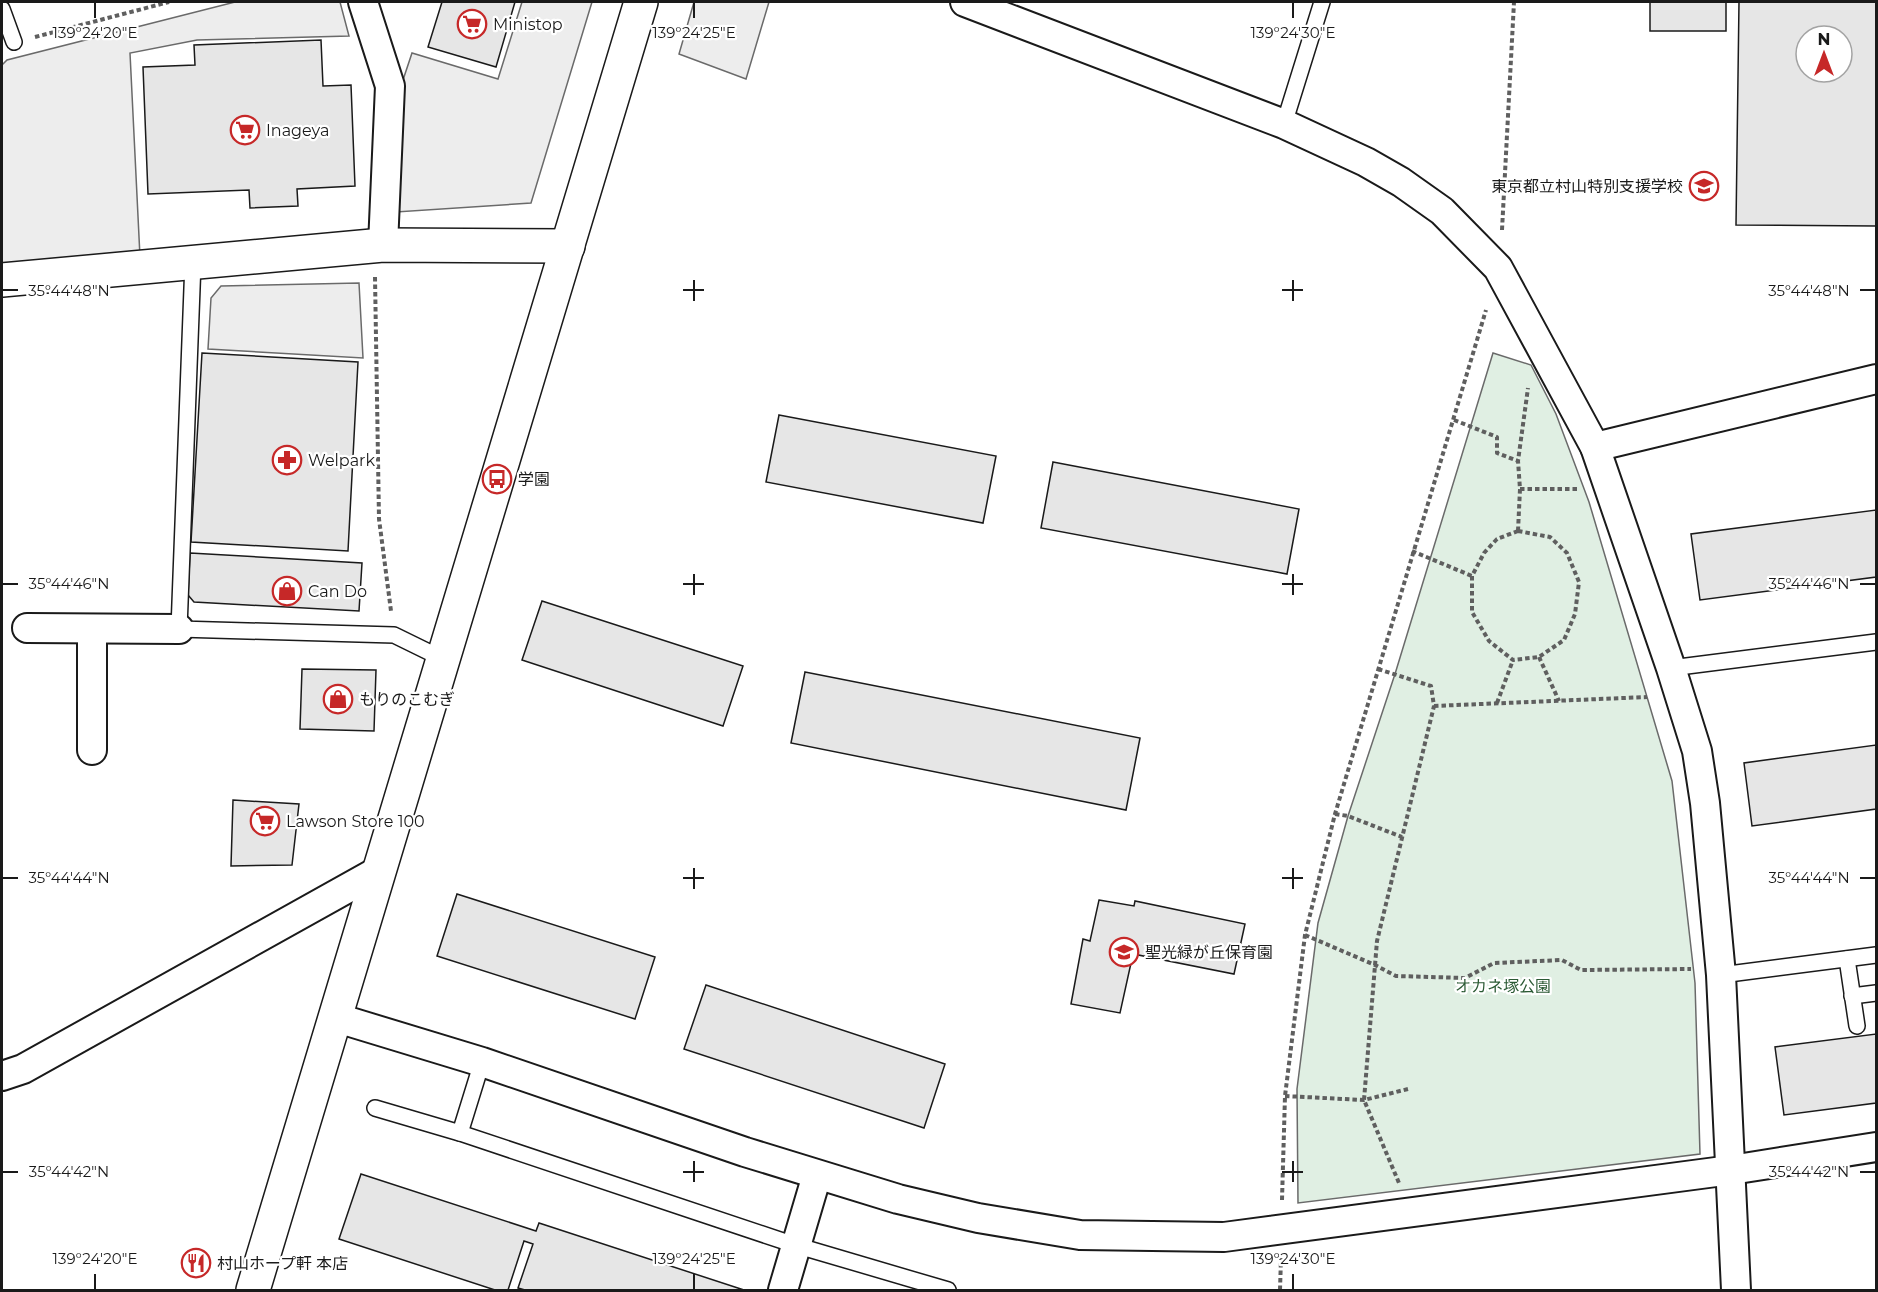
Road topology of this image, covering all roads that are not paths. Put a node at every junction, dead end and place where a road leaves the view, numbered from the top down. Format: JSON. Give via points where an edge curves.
{"nodes":[{"id":1,"x":363,"y":2,"type":"edge"},
{"id":2,"x":641,"y":2,"type":"edge"},
{"id":3,"x":965,"y":2,"type":"edge"},
{"id":4,"x":1322,"y":2,"type":"edge"},
{"id":5,"x":2,"y":9,"type":"edge"},
{"id":6,"x":14,"y":42,"type":"road end"},
{"id":7,"x":1284,"y":124,"type":"junction"},
{"id":8,"x":379,"y":246,"type":"junction"},
{"id":9,"x":568,"y":246,"type":"junction"},
{"id":10,"x":193,"y":262,"type":"junction"},
{"id":11,"x":2,"y":280,"type":"edge"},
{"id":12,"x":1876,"y":379,"type":"edge"},
{"id":13,"x":1595,"y":447,"type":"junction"},
{"id":14,"x":27,"y":628,"type":"dead end"},
{"id":15,"x":92,"y":629,"type":"junction"},
{"id":16,"x":179,"y":629,"type":"junction"},
{"id":17,"x":1876,"y":642,"type":"edge"},
{"id":18,"x":443,"y":659,"type":"junction"},
{"id":19,"x":1671,"y":668,"type":"junction"},
{"id":20,"x":92,"y":750,"type":"dead end"},
{"id":21,"x":380,"y":870,"type":"junction"},
{"id":22,"x":1876,"y":956,"type":"edge"},
{"id":23,"x":1847,"y":959,"type":"junction"},
{"id":24,"x":1721,"y":975,"type":"junction"},
{"id":25,"x":1876,"y":993,"type":"edge"},
{"id":26,"x":1852,"y":996,"type":"junction"},
{"id":27,"x":334,"y":1017,"type":"junction"},
{"id":28,"x":1857,"y":1026,"type":"dead end"},
{"id":29,"x":482,"y":1062,"type":"junction"},
{"id":30,"x":2,"y":1076,"type":"edge"},
{"id":31,"x":375,"y":1108,"type":"dead end"},
{"id":32,"x":460,"y":1133,"type":"junction"},
{"id":33,"x":1876,"y":1147,"type":"edge"},
{"id":34,"x":1731,"y":1170,"type":"junction"},
{"id":35,"x":817,"y":1175,"type":"junction"},
{"id":36,"x":795,"y":1245,"type":"junction"},
{"id":37,"x":253,"y":1290,"type":"edge"},
{"id":38,"x":783,"y":1290,"type":"edge"},
{"id":39,"x":948,"y":1290,"type":"edge"},
{"id":40,"x":1736,"y":1290,"type":"edge"}],
"edges":[{"from":1,"to":8,"type":"street","via":[[390,86]]},
{"from":2,"to":9,"type":"street"},
{"from":3,"to":7,"type":"street"},
{"from":4,"to":7,"type":"lane"},
{"from":5,"to":6,"type":"lane"},
{"from":7,"to":13,"type":"street","via":[[1401,182],[1442,211],[1498,268]]},
{"from":8,"to":9,"type":"street"},
{"from":8,"to":10,"type":"street"},
{"from":9,"to":18,"type":"street"},
{"from":10,"to":11,"type":"street"},
{"from":10,"to":16,"type":"lane"},
{"from":12,"to":13,"type":"street"},
{"from":13,"to":19,"type":"street"},
{"from":14,"to":15,"type":"street"},
{"from":15,"to":16,"type":"street"},
{"from":15,"to":20,"type":"street"},
{"from":16,"to":18,"type":"lane","via":[[394,635]]},
{"from":17,"to":19,"type":"lane"},
{"from":18,"to":21,"type":"street"},
{"from":19,"to":24,"type":"street","via":[[1697,751],[1704,792]]},
{"from":21,"to":27,"type":"street"},
{"from":21,"to":30,"type":"street","via":[[22,1069]]},
{"from":22,"to":23,"type":"lane"},
{"from":23,"to":24,"type":"lane"},
{"from":23,"to":26,"type":"lane"},
{"from":24,"to":34,"type":"street"},
{"from":25,"to":26,"type":"lane"},
{"from":26,"to":28,"type":"lane"},
{"from":27,"to":29,"type":"street"},
{"from":27,"to":37,"type":"street"},
{"from":29,"to":32,"type":"lane"},
{"from":29,"to":35,"type":"street"},
{"from":31,"to":32,"type":"lane"},
{"from":32,"to":36,"type":"lane"},
{"from":33,"to":34,"type":"street"},
{"from":34,"to":35,"type":"street","via":[[1224,1237],[1080,1235],[978,1218]]},
{"from":34,"to":40,"type":"street"},
{"from":35,"to":36,"type":"street"},
{"from":36,"to":38,"type":"street"},
{"from":36,"to":39,"type":"lane"}]}
